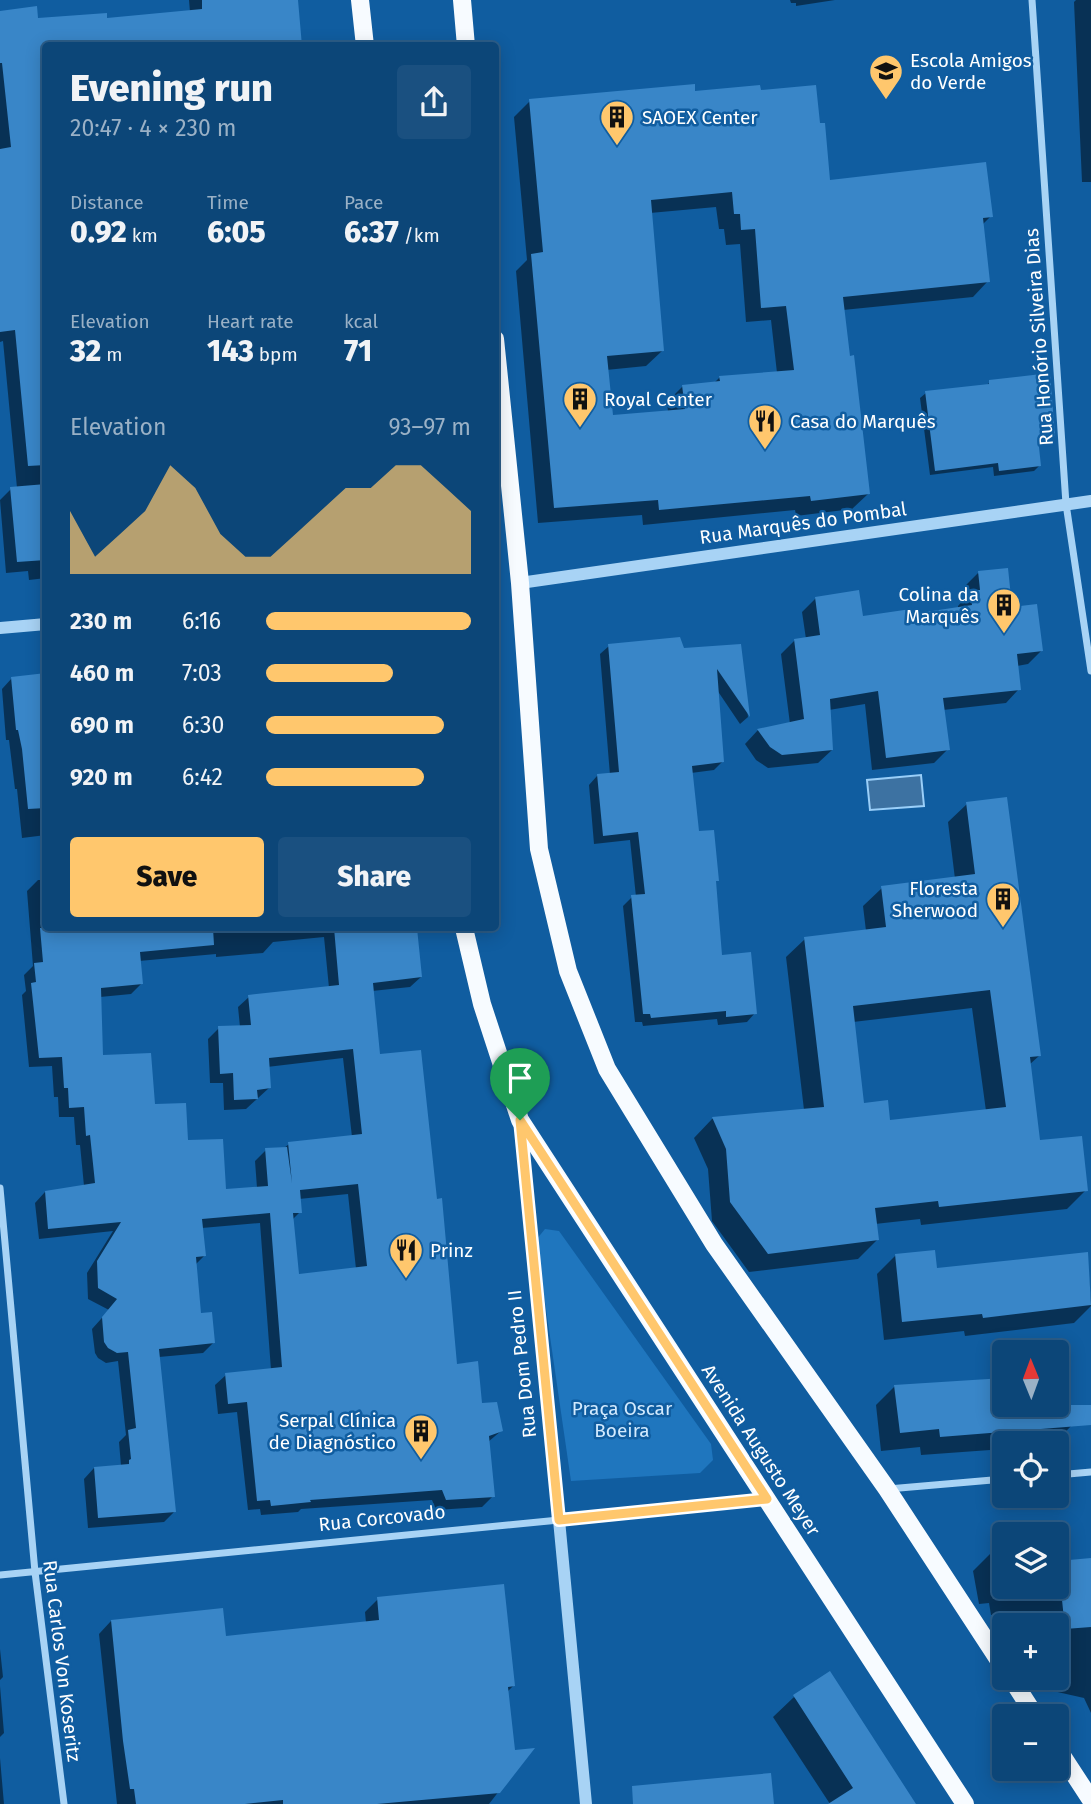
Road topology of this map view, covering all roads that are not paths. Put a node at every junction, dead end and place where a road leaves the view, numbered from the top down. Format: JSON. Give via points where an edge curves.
{"nodes":[{"id":1,"x":360,"y":0,"type":"edge"},
{"id":2,"x":462,"y":0,"type":"edge"},
{"id":3,"x":1032,"y":0,"type":"edge"},
{"id":4,"x":365,"y":42,"type":"edge"},
{"id":5,"x":467,"y":42,"type":"edge"},
{"id":6,"x":499,"y":378,"type":"edge"},
{"id":7,"x":1091,"y":501,"type":"edge"},
{"id":8,"x":1066,"y":504,"type":"junction"},
{"id":9,"x":520,"y":583,"type":"junction"},
{"id":10,"x":42,"y":624,"type":"edge"},
{"id":11,"x":0,"y":628,"type":"edge"},
{"id":12,"x":1091,"y":671,"type":"edge"},
{"id":13,"x":465,"y":931,"type":"edge"},
{"id":14,"x":520,"y":1120,"type":"junction"},
{"id":15,"x":0,"y":1188,"type":"edge"},
{"id":16,"x":1091,"y":1472,"type":"edge"},
{"id":17,"x":1069,"y":1474,"type":"edge"},
{"id":18,"x":992,"y":1480,"type":"edge"},
{"id":19,"x":887,"y":1489,"type":"junction"},
{"id":20,"x":767,"y":1499,"type":"junction"},
{"id":21,"x":559,"y":1520,"type":"junction"},
{"id":22,"x":34,"y":1572,"type":"junction"},
{"id":23,"x":0,"y":1575,"type":"edge"},
{"id":24,"x":992,"y":1650,"type":"edge"},
{"id":25,"x":1069,"y":1766,"type":"edge"},
{"id":26,"x":1091,"y":1800,"type":"edge"},
{"id":27,"x":64,"y":1804,"type":"edge"},
{"id":28,"x":586,"y":1804,"type":"edge"},
{"id":29,"x":965,"y":1804,"type":"edge"}],
"edges":[{"from":1,"to":4,"type":"main road"},
{"from":2,"to":5,"type":"main road"},
{"from":3,"to":8,"type":"street","name":"Rua Honório Silveira Dias"},
{"from":6,"to":9,"type":"main road"},
{"from":7,"to":8,"type":"street","name":"Rua Marquês do Pombal"},
{"from":8,"to":9,"type":"street","name":"Rua Marquês do Pombal"},
{"from":8,"to":12,"type":"street","name":"Rua Honório Silveira Dias"},
{"from":9,"to":19,"type":"main road","via":[[539,849],[568,971],[607,1069],[714,1244]]},
{"from":10,"to":11,"type":"street"},
{"from":13,"to":14,"type":"main road","name":"Rua Dom Pedro II","via":[[482,1004]]},
{"from":14,"to":20,"type":"main road","name":"Avenida Augusto Meyer"},
{"from":14,"to":21,"type":"street","name":"Rua Dom Pedro II"},
{"from":15,"to":22,"type":"street","name":"Rua Carlos Von Koseritz"},
{"from":16,"to":17,"type":"street"},
{"from":18,"to":19,"type":"street"},
{"from":19,"to":24,"type":"main road"},
{"from":20,"to":21,"type":"street","name":"Rua Corcovado"},
{"from":20,"to":29,"type":"main road","name":"Avenida Augusto Meyer"},
{"from":21,"to":22,"type":"street","name":"Rua Corcovado"},
{"from":21,"to":28,"type":"street","name":"Rua Dom Pedro II"},
{"from":22,"to":23,"type":"street","name":"Rua Corcovado"},
{"from":22,"to":27,"type":"street","name":"Rua Carlos Von Koseritz"},
{"from":25,"to":26,"type":"main road"}]}
